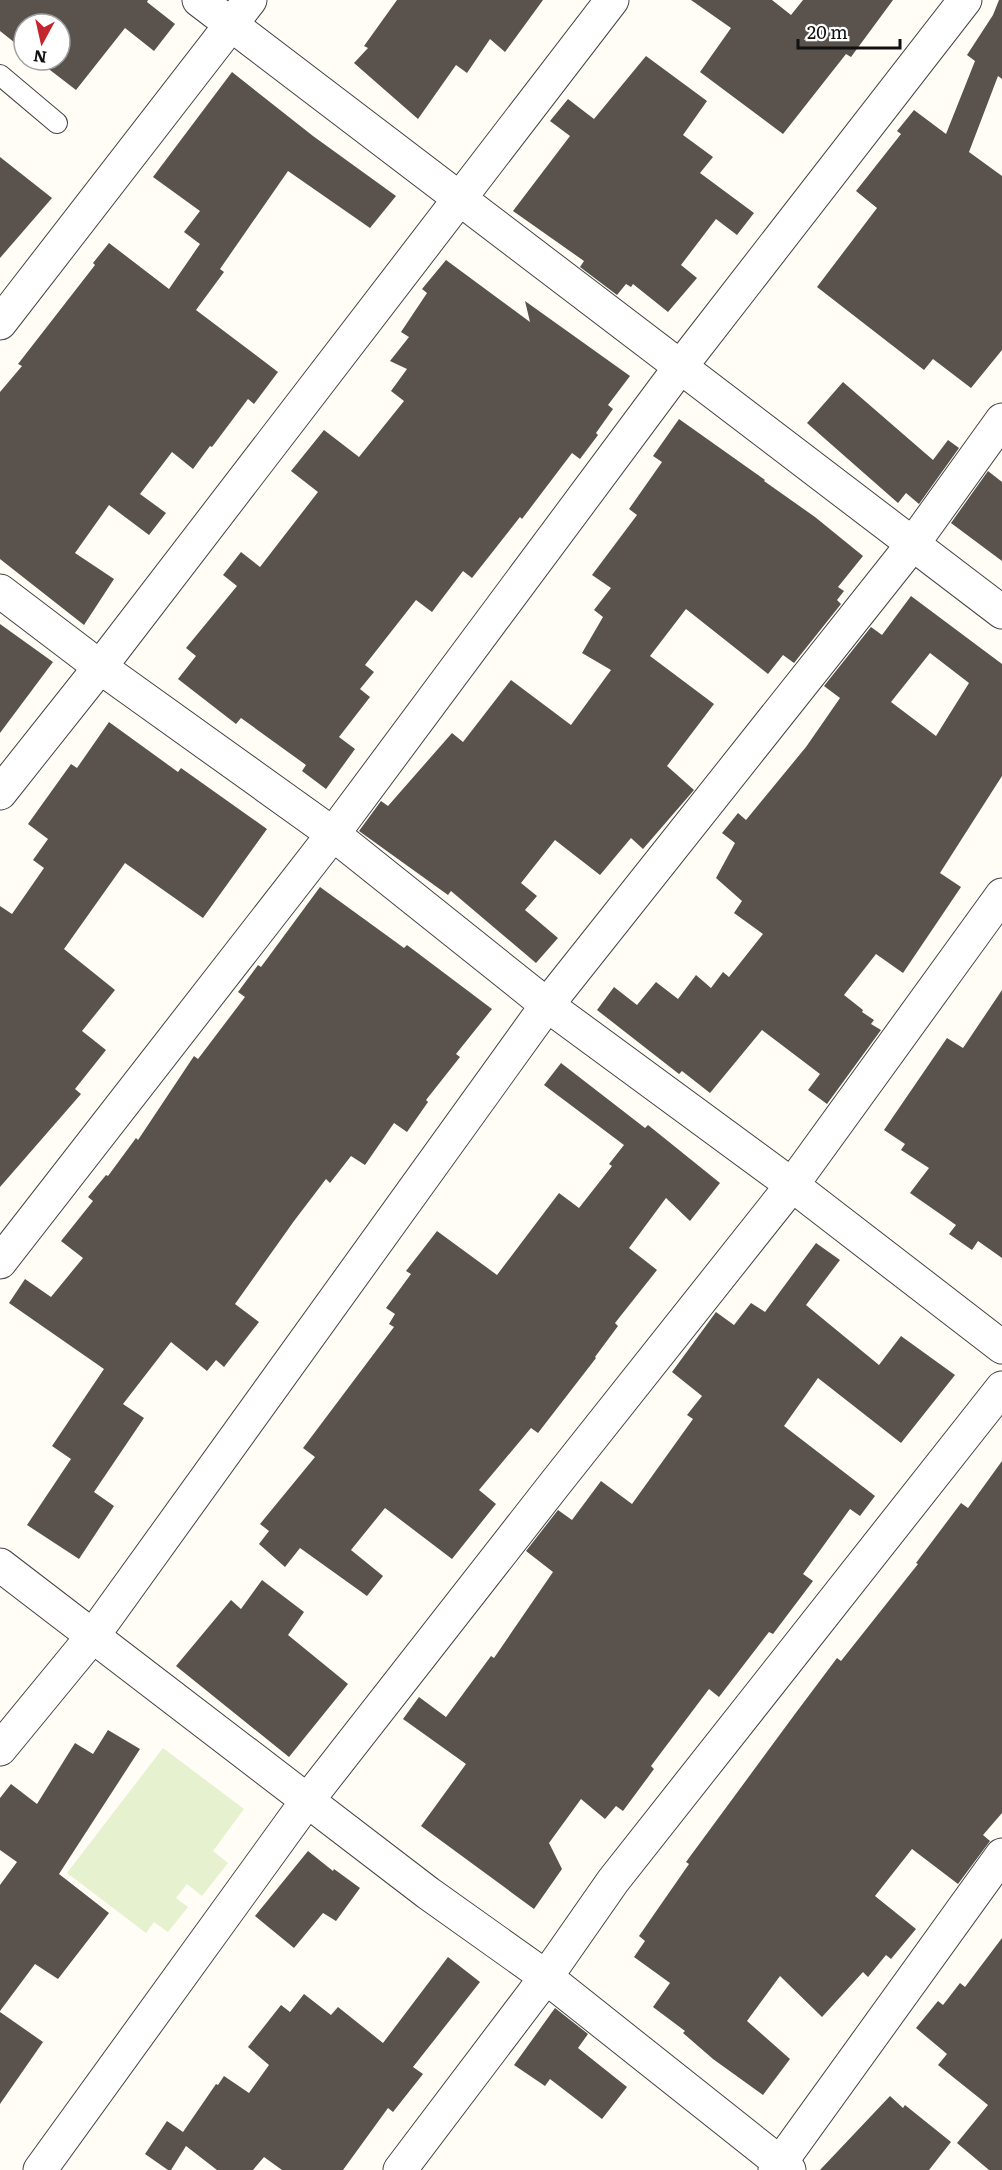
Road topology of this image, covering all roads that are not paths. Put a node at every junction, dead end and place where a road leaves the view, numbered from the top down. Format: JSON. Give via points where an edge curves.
{"nodes":[{"id":1,"x":200,"y":0,"type":"edge"},
{"id":2,"x":612,"y":0,"type":"edge"},
{"id":3,"x":965,"y":0,"type":"edge"},
{"id":4,"x":241,"y":12,"type":"edge"},
{"id":5,"x":0,"y":75,"type":"edge"},
{"id":6,"x":57,"y":123,"type":"dead end"},
{"id":7,"x":460,"y":197,"type":"junction"},
{"id":8,"x":0,"y":322,"type":"edge"},
{"id":9,"x":681,"y":366,"type":"junction"},
{"id":10,"x":1002,"y":420,"type":"edge"},
{"id":11,"x":912,"y":545,"type":"junction"},
{"id":12,"x":0,"y":591,"type":"edge"},
{"id":13,"x":1002,"y":612,"type":"edge"},
{"id":14,"x":100,"y":667,"type":"junction"},
{"id":15,"x":0,"y":793,"type":"edge"},
{"id":16,"x":333,"y":834,"type":"junction"},
{"id":17,"x":1002,"y":895,"type":"edge"},
{"id":18,"x":548,"y":1005,"type":"junction"},
{"id":19,"x":792,"y":1185,"type":"junction"},
{"id":20,"x":0,"y":1262,"type":"edge"},
{"id":21,"x":1002,"y":1347,"type":"edge"},
{"id":22,"x":1002,"y":1388,"type":"edge"},
{"id":23,"x":0,"y":1565,"type":"edge"},
{"id":24,"x":92,"y":1637,"type":"junction"},
{"id":25,"x":0,"y":1749,"type":"edge"},
{"id":26,"x":307,"y":1801,"type":"junction"},
{"id":27,"x":1002,"y":1855,"type":"edge"},
{"id":28,"x":546,"y":1977,"type":"junction"},
{"id":29,"x":781,"y":2168,"type":"edge"},
{"id":30,"x":40,"y":2170,"type":"edge"},
{"id":31,"x":400,"y":2170,"type":"edge"}],
"edges":[{"from":1,"to":4,"type":"street"},
{"from":2,"to":7,"type":"street"},
{"from":3,"to":9,"type":"street"},
{"from":4,"to":7,"type":"street"},
{"from":4,"to":8,"type":"street"},
{"from":5,"to":6,"type":"lane"},
{"from":7,"to":9,"type":"street"},
{"from":7,"to":14,"type":"street"},
{"from":9,"to":11,"type":"street"},
{"from":9,"to":16,"type":"street"},
{"from":10,"to":11,"type":"street"},
{"from":11,"to":13,"type":"street"},
{"from":11,"to":18,"type":"street"},
{"from":12,"to":14,"type":"street"},
{"from":14,"to":15,"type":"street"},
{"from":14,"to":16,"type":"street"},
{"from":16,"to":18,"type":"street"},
{"from":16,"to":20,"type":"street"},
{"from":17,"to":19,"type":"street"},
{"from":18,"to":19,"type":"street"},
{"from":18,"to":24,"type":"street"},
{"from":19,"to":21,"type":"street"},
{"from":19,"to":26,"type":"street"},
{"from":22,"to":28,"type":"street","via":[[613,1881]]},
{"from":23,"to":24,"type":"street"},
{"from":24,"to":25,"type":"street"},
{"from":24,"to":26,"type":"street"},
{"from":26,"to":28,"type":"street"},
{"from":26,"to":30,"type":"street"},
{"from":27,"to":29,"type":"street"},
{"from":28,"to":29,"type":"street"},
{"from":28,"to":31,"type":"street"}]}
